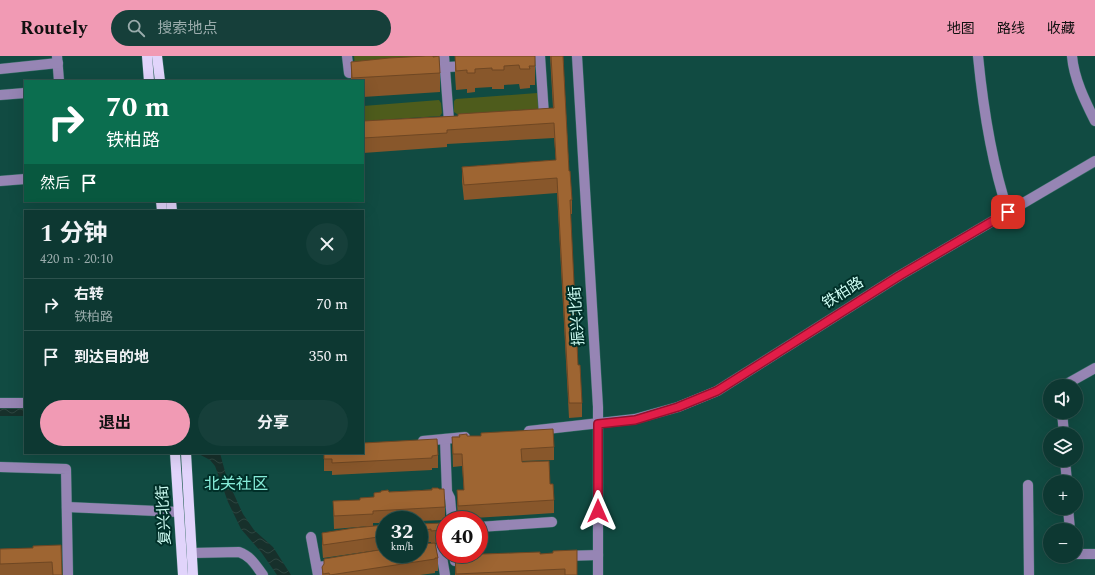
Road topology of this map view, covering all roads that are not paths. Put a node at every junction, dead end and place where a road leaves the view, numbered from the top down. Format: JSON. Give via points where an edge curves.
{"nodes":[{"id":1,"x":147,"y":56,"type":"edge"},
{"id":2,"x":157,"y":56,"type":"edge"},
{"id":3,"x":347,"y":56,"type":"edge"},
{"id":4,"x":444,"y":56,"type":"edge"},
{"id":5,"x":577,"y":56,"type":"edge"},
{"id":6,"x":978,"y":56,"type":"edge"},
{"id":7,"x":1072,"y":56,"type":"edge"},
{"id":8,"x":57,"y":60,"type":"edge"},
{"id":9,"x":538,"y":60,"type":"edge"},
{"id":10,"x":474,"y":66,"type":"edge"},
{"id":11,"x":445,"y":67,"type":"junction"},
{"id":12,"x":0,"y":69,"type":"edge"},
{"id":13,"x":415,"y":69,"type":"edge"},
{"id":14,"x":371,"y":72,"type":"edge"},
{"id":15,"x":60,"y":80,"type":"edge"},
{"id":16,"x":149,"y":80,"type":"edge"},
{"id":17,"x":160,"y":80,"type":"edge"},
{"id":18,"x":24,"y":93,"type":"edge"},
{"id":19,"x":0,"y":95,"type":"edge"},
{"id":20,"x":528,"y":116,"type":"edge"},
{"id":21,"x":449,"y":121,"type":"edge"},
{"id":22,"x":1095,"y":121,"type":"edge"},
{"id":23,"x":1095,"y":161,"type":"edge"},
{"id":24,"x":24,"y":179,"type":"edge"},
{"id":25,"x":0,"y":181,"type":"edge"},
{"id":26,"x":1008,"y":212,"type":"junction"},
{"id":27,"x":1095,"y":368,"type":"edge"},
{"id":28,"x":1075,"y":379,"type":"edge"},
{"id":29,"x":0,"y":403,"type":"edge"},
{"id":30,"x":24,"y":403,"type":"edge"},
{"id":31,"x":598,"y":424,"type":"junction"},
{"id":32,"x":522,"y":432,"type":"edge"},
{"id":33,"x":476,"y":436,"type":"edge"},
{"id":34,"x":445,"y":439,"type":"junction"},
{"id":35,"x":415,"y":442,"type":"edge"},
{"id":36,"x":175,"y":454,"type":"edge"},
{"id":37,"x":186,"y":454,"type":"edge"},
{"id":38,"x":0,"y":467,"type":"edge"},
{"id":39,"x":1028,"y":485,"type":"dead end"},
{"id":40,"x":67,"y":507,"type":"junction"},
{"id":41,"x":451,"y":511,"type":"edge"},
{"id":42,"x":180,"y":512,"type":"junction"},
{"id":43,"x":552,"y":522,"type":"dead end"},
{"id":44,"x":488,"y":526,"type":"edge"},
{"id":45,"x":311,"y":537,"type":"dead end"},
{"id":46,"x":428,"y":551,"type":"edge"},
{"id":47,"x":192,"y":554,"type":"junction"},
{"id":48,"x":1083,"y":554,"type":"edge"},
{"id":49,"x":1095,"y":554,"type":"edge"},
{"id":50,"x":598,"y":555,"type":"junction"},
{"id":51,"x":558,"y":556,"type":"edge"},
{"id":52,"x":346,"y":563,"type":"edge"},
{"id":53,"x":453,"y":563,"type":"edge"},
{"id":54,"x":318,"y":571,"type":"edge"},
{"id":55,"x":68,"y":575,"type":"edge"},
{"id":56,"x":183,"y":575,"type":"edge"},
{"id":57,"x":193,"y":575,"type":"edge"},
{"id":58,"x":263,"y":575,"type":"edge"},
{"id":59,"x":445,"y":575,"type":"edge"},
{"id":60,"x":452,"y":575,"type":"edge"},
{"id":61,"x":598,"y":575,"type":"edge"},
{"id":62,"x":1029,"y":575,"type":"edge"}],
"edges":[{"from":1,"to":16,"type":"main road"},
{"from":2,"to":17,"type":"main road"},
{"from":3,"to":14,"type":"street","via":[[348,73]]},
{"from":4,"to":11,"type":"street"},
{"from":5,"to":31,"type":"street","name":"振兴北街"},
{"from":6,"to":26,"type":"street","via":[[982,98]]},
{"from":7,"to":22,"type":"street","via":[[1077,80]]},
{"from":8,"to":12,"type":"street"},
{"from":8,"to":15,"type":"street"},
{"from":9,"to":20,"type":"street","via":[[544,115]]},
{"from":10,"to":11,"type":"street"},
{"from":11,"to":13,"type":"street"},
{"from":11,"to":21,"type":"street"},
{"from":18,"to":19,"type":"street"},
{"from":23,"to":26,"type":"street","name":"铁柏路"},
{"from":24,"to":25,"type":"street"},
{"from":26,"to":31,"type":"street","name":"铁柏路","via":[[899,276],[717,391],[678,407],[635,420]]},
{"from":27,"to":28,"type":"street"},
{"from":29,"to":30,"type":"street"},
{"from":31,"to":32,"type":"street","name":"铁柏路"},
{"from":31,"to":50,"type":"street","name":"振兴北街"},
{"from":33,"to":34,"type":"street"},
{"from":34,"to":35,"type":"street"},
{"from":34,"to":41,"type":"street","via":[[447,492]]},
{"from":36,"to":42,"type":"main road","name":"复兴北街"},
{"from":37,"to":47,"type":"main road","name":"复兴北街"},
{"from":38,"to":40,"type":"street","via":[[66,469]]},
{"from":39,"to":62,"type":"street"},
{"from":40,"to":42,"type":"street"},
{"from":40,"to":55,"type":"street"},
{"from":42,"to":56,"type":"main road","name":"复兴北街"},
{"from":43,"to":44,"type":"street"},
{"from":45,"to":54,"type":"street"},
{"from":46,"to":59,"type":"street","via":[[441,551]]},
{"from":47,"to":57,"type":"main road","name":"复兴北街"},
{"from":47,"to":58,"type":"street","via":[[240,552],[246,554]]},
{"from":48,"to":49,"type":"street"},
{"from":50,"to":51,"type":"street"},
{"from":50,"to":61,"type":"street","name":"振兴北街"},
{"from":52,"to":54,"type":"street"},
{"from":53,"to":60,"type":"street"}]}
